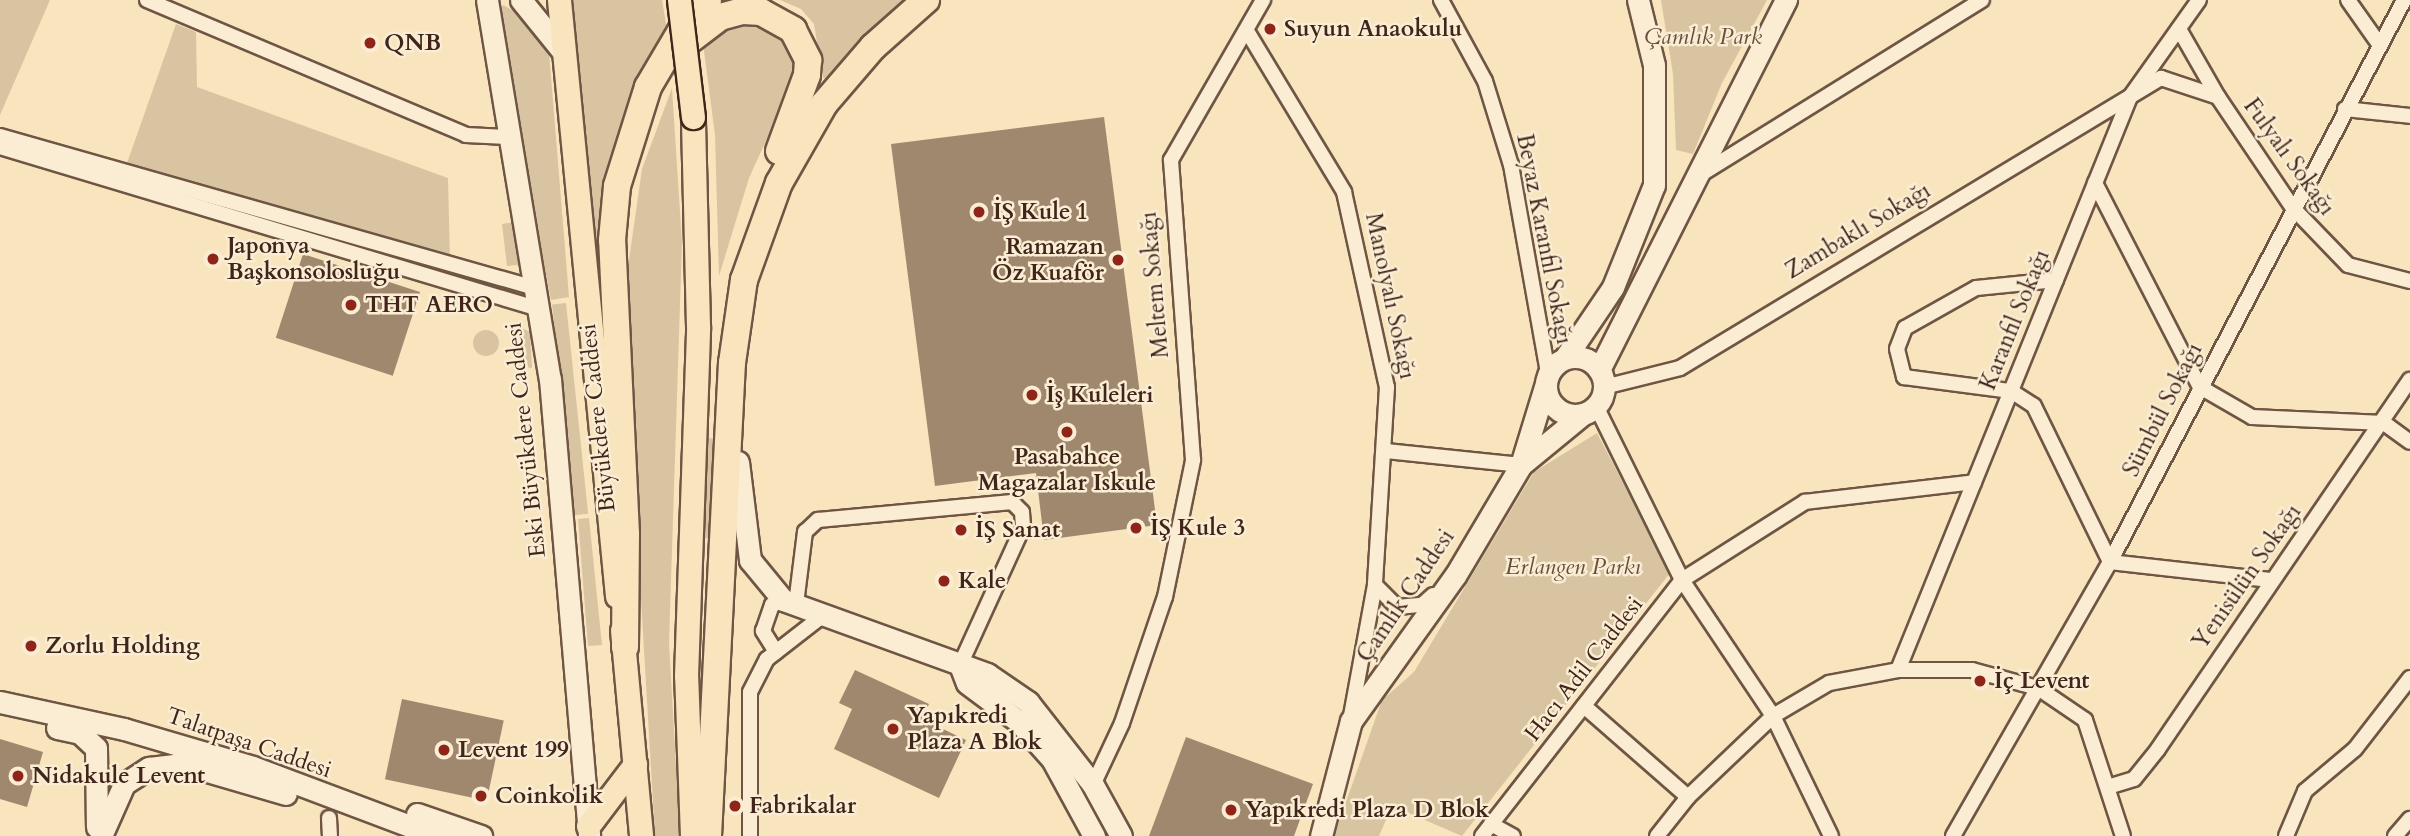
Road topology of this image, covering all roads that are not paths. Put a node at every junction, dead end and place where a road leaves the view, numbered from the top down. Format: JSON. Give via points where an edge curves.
{"nodes":[{"id":1,"x":147,"y":0,"type":"edge"},
{"id":2,"x":487,"y":0,"type":"edge"},
{"id":3,"x":522,"y":0,"type":"edge"},
{"id":4,"x":559,"y":0,"type":"edge"},
{"id":5,"x":679,"y":0,"type":"edge"},
{"id":6,"x":708,"y":0,"type":"edge"},
{"id":7,"x":926,"y":0,"type":"edge"},
{"id":8,"x":1263,"y":0,"type":"edge"},
{"id":9,"x":1441,"y":0,"type":"edge"},
{"id":10,"x":1638,"y":0,"type":"edge"},
{"id":11,"x":1786,"y":0,"type":"edge"},
{"id":12,"x":1982,"y":0,"type":"edge"},
{"id":13,"x":2199,"y":0,"type":"edge"},
{"id":14,"x":2348,"y":0,"type":"edge"},
{"id":15,"x":2404,"y":0,"type":"edge"},
{"id":16,"x":2179,"y":29,"type":"junction"},
{"id":17,"x":1247,"y":31,"type":"junction"},
{"id":18,"x":2379,"y":44,"type":"junction"},
{"id":19,"x":564,"y":53,"type":"junction"},
{"id":20,"x":657,"y":72,"type":"junction"},
{"id":21,"x":2130,"y":97,"type":"junction"},
{"id":22,"x":2218,"y":97,"type":"junction"},
{"id":23,"x":2345,"y":108,"type":"junction"},
{"id":24,"x":2410,"y":116,"type":"edge"},
{"id":25,"x":0,"y":136,"type":"edge"},
{"id":26,"x":507,"y":137,"type":"junction"},
{"id":27,"x":0,"y":147,"type":"edge"},
{"id":28,"x":1699,"y":176,"type":"junction"},
{"id":29,"x":2095,"y":183,"type":"junction"},
{"id":30,"x":2293,"y":208,"type":"junction"},
{"id":31,"x":744,"y":279,"type":"junction"},
{"id":32,"x":2056,"y":280,"type":"junction"},
{"id":33,"x":2410,"y":281,"type":"edge"},
{"id":34,"x":535,"y":288,"type":"junction"},
{"id":35,"x":539,"y":309,"type":"junction"},
{"id":36,"x":737,"y":320,"type":"junction"},
{"id":37,"x":1565,"y":358,"type":"junction"},
{"id":38,"x":1547,"y":378,"type":"junction"},
{"id":39,"x":2410,"y":380,"type":"edge"},
{"id":40,"x":2200,"y":387,"type":"junction"},
{"id":41,"x":2011,"y":391,"type":"junction"},
{"id":42,"x":1596,"y":394,"type":"junction"},
{"id":43,"x":2384,"y":423,"type":"junction"},
{"id":44,"x":2410,"y":442,"type":"edge"},
{"id":45,"x":1386,"y":451,"type":"junction"},
{"id":46,"x":1521,"y":465,"type":"junction"},
{"id":47,"x":1974,"y":482,"type":"junction"},
{"id":48,"x":2110,"y":562,"type":"junction"},
{"id":49,"x":1455,"y":576,"type":"junction"},
{"id":50,"x":1682,"y":580,"type":"junction"},
{"id":51,"x":2270,"y":580,"type":"junction"},
{"id":52,"x":1375,"y":585,"type":"junction"},
{"id":53,"x":789,"y":602,"type":"junction"},
{"id":54,"x":821,"y":617,"type":"junction"},
{"id":55,"x":625,"y":647,"type":"junction"},
{"id":56,"x":776,"y":652,"type":"junction"},
{"id":57,"x":960,"y":665,"type":"junction"},
{"id":58,"x":1898,"y":670,"type":"junction"},
{"id":59,"x":2410,"y":678,"type":"edge"},
{"id":60,"x":2038,"y":688,"type":"junction"},
{"id":61,"x":0,"y":702,"type":"edge"},
{"id":62,"x":1584,"y":706,"type":"junction"},
{"id":63,"x":23,"y":708,"type":"junction"},
{"id":64,"x":1773,"y":716,"type":"junction"},
{"id":65,"x":1351,"y":721,"type":"junction"},
{"id":66,"x":635,"y":764,"type":"junction"},
{"id":67,"x":253,"y":766,"type":"junction"},
{"id":68,"x":1093,"y":785,"type":"junction"},
{"id":69,"x":2111,"y":786,"type":"junction"},
{"id":70,"x":1688,"y":797,"type":"junction"},
{"id":71,"x":1079,"y":807,"type":"junction"},
{"id":72,"x":329,"y":818,"type":"dead end"},
{"id":73,"x":2410,"y":819,"type":"edge"},
{"id":74,"x":1492,"y":824,"type":"junction"},
{"id":75,"x":588,"y":831,"type":"edge"},
{"id":76,"x":98,"y":836,"type":"edge"},
{"id":77,"x":330,"y":836,"type":"edge"},
{"id":78,"x":408,"y":836,"type":"edge"},
{"id":79,"x":437,"y":836,"type":"edge"},
{"id":80,"x":481,"y":836,"type":"edge"},
{"id":81,"x":641,"y":836,"type":"edge"},
{"id":82,"x":692,"y":836,"type":"edge"},
{"id":83,"x":708,"y":836,"type":"edge"},
{"id":84,"x":751,"y":836,"type":"edge"},
{"id":85,"x":1094,"y":836,"type":"edge"},
{"id":86,"x":1121,"y":836,"type":"edge"},
{"id":87,"x":1321,"y":836,"type":"edge"},
{"id":88,"x":1482,"y":836,"type":"edge"},
{"id":89,"x":1513,"y":836,"type":"edge"},
{"id":90,"x":1657,"y":836,"type":"edge"},
{"id":91,"x":1831,"y":836,"type":"edge"},
{"id":92,"x":1953,"y":836,"type":"edge"},
{"id":93,"x":2123,"y":836,"type":"edge"},
{"id":94,"x":2287,"y":836,"type":"edge"},
{"id":95,"x":2395,"y":836,"type":"edge"}],
"edges":[{"from":1,"to":26,"type":"street","via":[[466,135]]},
{"from":2,"to":26,"type":"main road","name":"Eski Büyükdere Caddesi"},
{"from":3,"to":19,"type":"main road"},
{"from":4,"to":19,"type":"main road","name":"Büyükdere Caddesi"},
{"from":5,"to":82,"type":"main road","bridge":true,"via":[[693,117],[698,312],[686,676]]},
{"from":6,"to":20,"type":"highway"},
{"from":7,"to":31,"type":"highway","via":[[873,47],[824,104],[779,183]]},
{"from":8,"to":17,"type":"street","name":"Meltem Sokağı"},
{"from":9,"to":38,"type":"street","name":"Beyaz Karanfil Sokağı","via":[[1485,81],[1511,165]]},
{"from":10,"to":37,"type":"main road","via":[[1654,65],[1654,185],[1613,287]]},
{"from":11,"to":28,"type":"main road","name":"Çamlık Caddesi"},
{"from":12,"to":28,"type":"street"},
{"from":13,"to":16,"type":"street","name":"Karanfil Sokağı"},
{"from":14,"to":18,"type":"street"},
{"from":15,"to":18,"type":"street","name":"Sümbül Sokağı"},
{"from":16,"to":21,"type":"street","name":"Karanfil Sokağı"},
{"from":16,"to":22,"type":"street"},
{"from":17,"to":45,"type":"street","name":"Manolyalı Sokağı","via":[[1343,192],[1387,387]]},
{"from":17,"to":68,"type":"street","name":"Meltem Sokağı","via":[[1171,160],[1193,460],[1165,597],[1122,723]]},
{"from":18,"to":23,"type":"street","name":"Sümbül Sokağı"},
{"from":19,"to":55,"type":"main road","name":"Büyükdere Caddesi","via":[[599,444]]},
{"from":20,"to":31,"type":"highway","via":[[705,27],[743,11],[779,19],[802,44],[808,60],[804,94],[749,228]]},
{"from":20,"to":55,"type":"highway","via":[[625,147],[613,216]]},
{"from":21,"to":22,"type":"street","name":"Fulyalı Sokağı","via":[[2161,78]]},
{"from":21,"to":29,"type":"street","name":"Karanfil Sokağı"},
{"from":21,"to":42,"type":"street","name":"Zambaklı Sokağı","via":[[1680,368]]},
{"from":22,"to":30,"type":"street","name":"Fulyalı Sokağı"},
{"from":23,"to":24,"type":"street"},
{"from":23,"to":30,"type":"street","name":"Sümbül Sokağı"},
{"from":25,"to":34,"type":"street","via":[[459,271]]},
{"from":26,"to":34,"type":"main road","name":"Eski Büyükdere Caddesi"},
{"from":27,"to":35,"type":"street"},
{"from":28,"to":42,"type":"main road","name":"Çamlık Caddesi"},
{"from":29,"to":32,"type":"street","name":"Karanfil Sokağı"},
{"from":29,"to":40,"type":"street"},
{"from":30,"to":33,"type":"street","name":"Fulyalı Sokağı","via":[[2348,265]]},
{"from":30,"to":40,"type":"street","name":"Sümbül Sokağı"},
{"from":31,"to":36,"type":"highway"},
{"from":32,"to":41,"type":"street","name":"Karanfil Sokağı"},
{"from":32,"to":41,"type":"street","via":[[1976,288],[1905,328],[1897,349],[1904,377]]},
{"from":34,"to":35,"type":"main road","name":"Eski Büyükdere Caddesi"},
{"from":35,"to":75,"type":"main road","name":"Eski Büyükdere Caddesi"},
{"from":36,"to":53,"type":"main road","via":[[741,514],[750,560]]},
{"from":36,"to":83,"type":"highway"},
{"from":37,"to":38,"type":"main road"},
{"from":37,"to":42,"type":"main road","via":[[1580,357]]},
{"from":38,"to":42,"type":"main road","via":[[1556,408]]},
{"from":38,"to":46,"type":"main road"},
{"from":39,"to":43,"type":"street","name":"Yenisülün Sokağı"},
{"from":40,"to":43,"type":"street","via":[[2252,417]]},
{"from":40,"to":48,"type":"street","name":"Sümbül Sokağı"},
{"from":41,"to":47,"type":"street","name":"Karanfil Sokağı"},
{"from":41,"to":48,"type":"street","via":[[2034,406]]},
{"from":42,"to":46,"type":"main road","name":"Çamlık Caddesi"},
{"from":42,"to":50,"type":"street"},
{"from":43,"to":44,"type":"street"},
{"from":43,"to":51,"type":"street","name":"Yenisülün Sokağı"},
{"from":45,"to":46,"type":"street"},
{"from":45,"to":52,"type":"street","name":"Manolyalı Sokağı"},
{"from":46,"to":49,"type":"main road","name":"Çamlık Caddesi"},
{"from":47,"to":50,"type":"street","name":"Hacı Adil Caddesi","via":[[1805,502]]},
{"from":47,"to":58,"type":"street","name":"Karanfil Sokağı"},
{"from":48,"to":51,"type":"street"},
{"from":48,"to":60,"type":"street","name":"Sümbül Sokağı"},
{"from":49,"to":52,"type":"street","via":[[1422,605],[1397,607]]},
{"from":49,"to":65,"type":"main road","name":"Çamlık Caddesi"},
{"from":50,"to":62,"type":"street","name":"Hacı Adil Caddesi"},
{"from":50,"to":64,"type":"street"},
{"from":51,"to":69,"type":"street","name":"Yenisülün Sokağı","via":[[2158,749],[2134,779]]},
{"from":52,"to":65,"type":"street","name":"Manolyalı Sokağı"},
{"from":53,"to":54,"type":"main road"},
{"from":53,"to":56,"type":"street","via":[[772,605],[763,631]]},
{"from":53,"to":57,"type":"street","via":[[804,532],[818,520],[1012,502],[1022,512],[1023,527]]},
{"from":54,"to":56,"type":"street"},
{"from":54,"to":57,"type":"main road"},
{"from":55,"to":66,"type":"main road","name":"Büyükdere Caddesi"},
{"from":56,"to":84,"type":"street","via":[[756,674],[750,692]]},
{"from":57,"to":68,"type":"main road","via":[[987,674],[1028,702]]},
{"from":57,"to":71,"type":"main road","via":[[967,683],[1018,721],[1052,759]]},
{"from":58,"to":60,"type":"street","via":[[1972,670]]},
{"from":58,"to":64,"type":"street","via":[[1829,683]]},
{"from":59,"to":94,"type":"street","via":[[2355,749],[2305,791]]},
{"from":60,"to":69,"type":"street","via":[[2085,720]]},
{"from":60,"to":92,"type":"street","name":"Sümbül Sokağı"},
{"from":61,"to":63,"type":"main road","name":"Talatpaşa Caddesi"},
{"from":62,"to":70,"type":"street"},
{"from":62,"to":74,"type":"street","name":"Hacı Adil Caddesi"},
{"from":63,"to":67,"type":"main road","name":"Talatpaşa Caddesi","via":[[124,729]]},
{"from":63,"to":76,"type":"main road","via":[[55,727],[80,733],[96,748]]},
{"from":64,"to":70,"type":"street"},
{"from":64,"to":91,"type":"street"},
{"from":65,"to":87,"type":"main road","name":"Çamlık Caddesi"},
{"from":66,"to":75,"type":"main road"},
{"from":66,"to":81,"type":"main road","name":"Büyükdere Caddesi"},
{"from":67,"to":79,"type":"main road","name":"Talatpaşa Caddesi"},
{"from":67,"to":80,"type":"main road","via":[[292,773]]},
{"from":68,"to":71,"type":"main road"},
{"from":68,"to":86,"type":"main road"},
{"from":69,"to":93,"type":"street"},
{"from":70,"to":90,"type":"street"},
{"from":71,"to":85,"type":"main road"},
{"from":72,"to":77,"type":"street"},
{"from":73,"to":95,"type":"street"},
{"from":74,"to":88,"type":"street","name":"Hacı Adil Caddesi"},
{"from":74,"to":89,"type":"street"},
{"from":76,"to":78,"type":"main road","via":[[132,776],[183,764]]}]}
